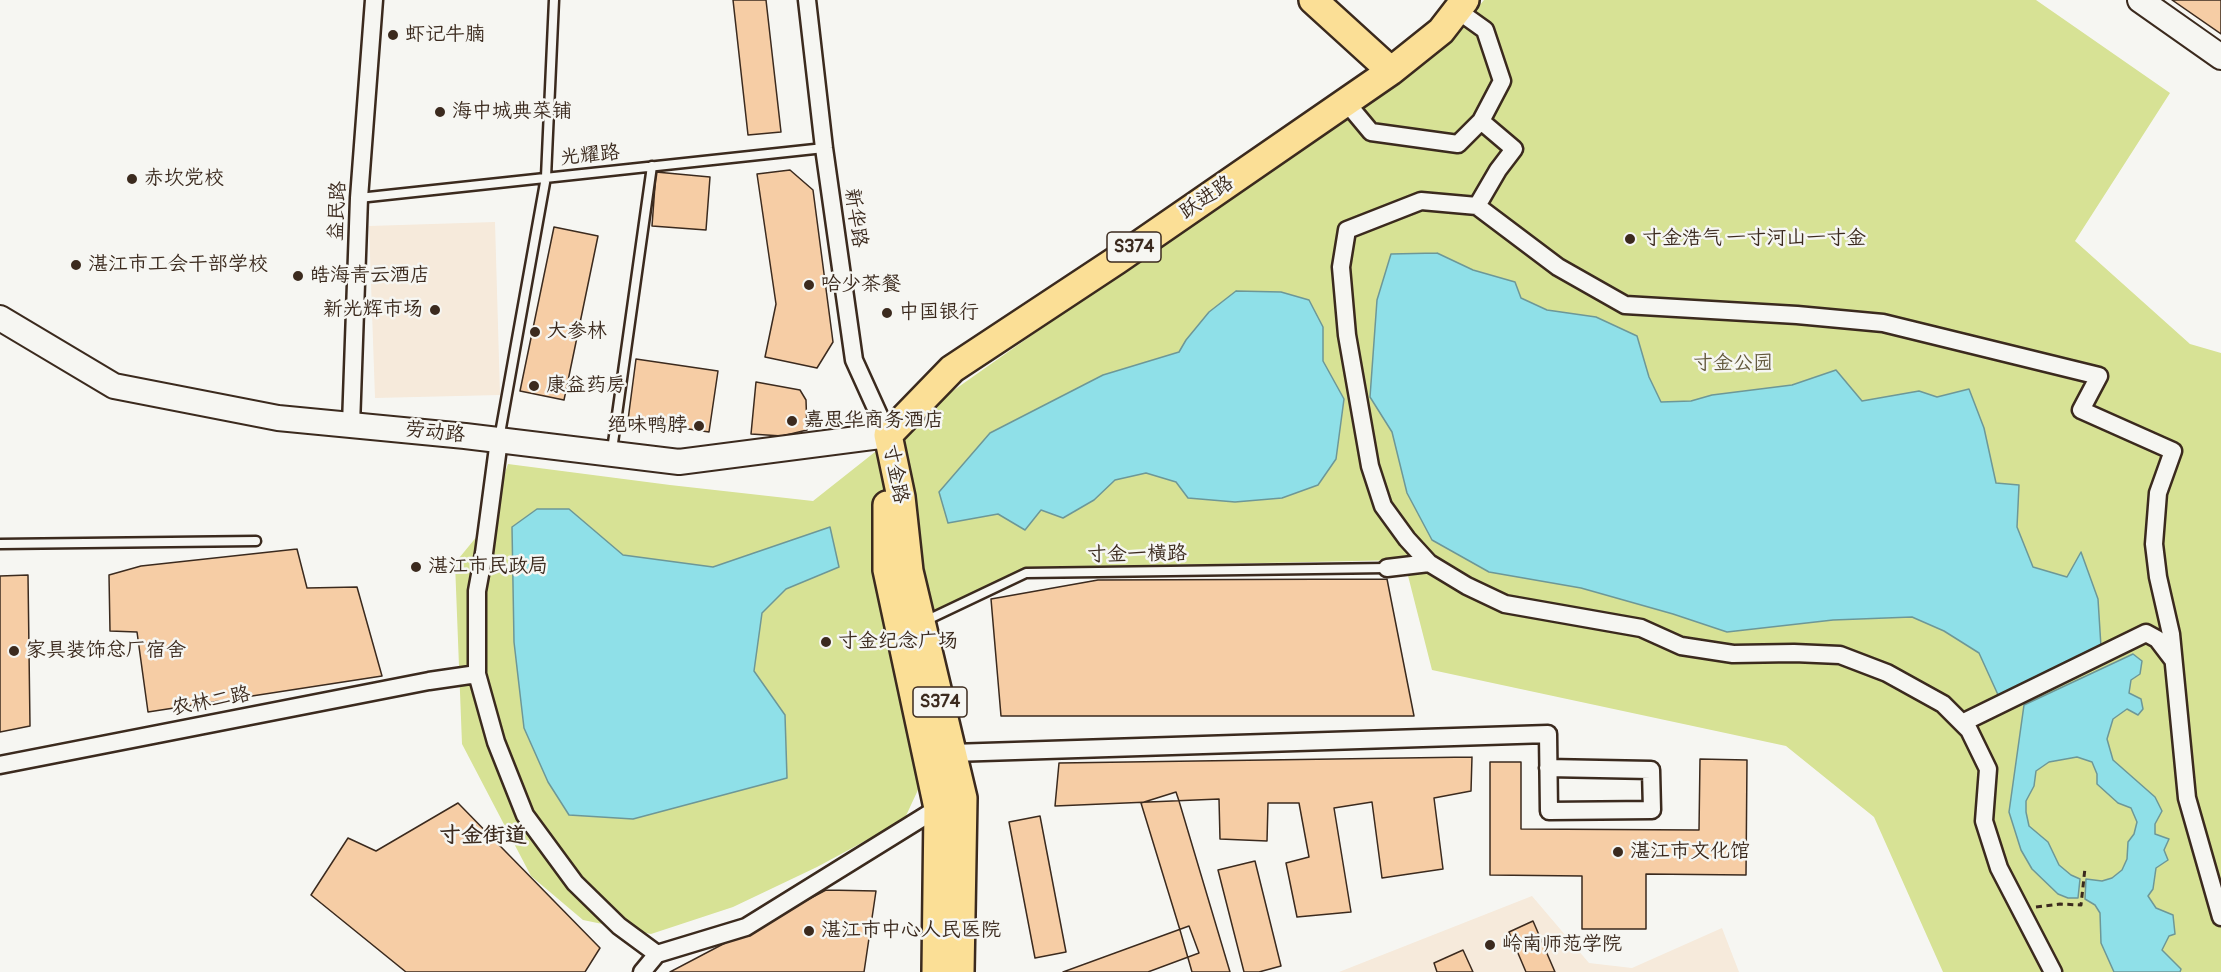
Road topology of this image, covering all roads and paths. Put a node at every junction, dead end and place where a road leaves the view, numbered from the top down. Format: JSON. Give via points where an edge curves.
{"nodes":[{"id":1,"x":374,"y":0,"type":"edge"},
{"id":2,"x":554,"y":0,"type":"edge"},
{"id":3,"x":807,"y":0,"type":"edge"},
{"id":4,"x":1313,"y":0,"type":"edge"},
{"id":5,"x":2140,"y":0,"type":"edge"},
{"id":6,"x":1461,"y":5,"type":"edge"},
{"id":7,"x":2221,"y":57,"type":"edge"},
{"id":8,"x":1391,"y":71,"type":"junction"},
{"id":9,"x":1346,"y":102,"type":"junction"},
{"id":10,"x":1481,"y":121,"type":"junction"},
{"id":11,"x":824,"y":148,"type":"junction"},
{"id":12,"x":652,"y":166,"type":"junction"},
{"id":13,"x":546,"y":177,"type":"junction"},
{"id":14,"x":359,"y":198,"type":"junction"},
{"id":15,"x":1477,"y":206,"type":"junction"},
{"id":16,"x":0,"y":318,"type":"edge"},
{"id":17,"x":351,"y":425,"type":"junction"},
{"id":18,"x":888,"y":435,"type":"junction"},
{"id":19,"x":499,"y":440,"type":"junction"},
{"id":20,"x":612,"y":454,"type":"junction"},
{"id":21,"x":256,"y":541,"type":"dead end"},
{"id":22,"x":0,"y":544,"type":"edge"},
{"id":23,"x":1429,"y":563,"type":"junction"},
{"id":24,"x":1387,"y":568,"type":"joint"},
{"id":25,"x":911,"y":627,"type":"junction"},
{"id":26,"x":2174,"y":660,"type":"junction"},
{"id":27,"x":477,"y":674,"type":"junction"},
{"id":28,"x":1962,"y":723,"type":"junction"},
{"id":29,"x":952,"y":753,"type":"junction"},
{"id":30,"x":0,"y":765,"type":"edge"},
{"id":31,"x":1548,"y":768,"type":"junction"},
{"id":32,"x":939,"y":808,"type":"junction"},
{"id":33,"x":2085,"y":868,"type":"dead end"},
{"id":34,"x":2020,"y":912,"type":"junction"},
{"id":35,"x":2221,"y":917,"type":"edge"},
{"id":36,"x":657,"y":954,"type":"junction"},
{"id":37,"x":642,"y":972,"type":"edge"},
{"id":38,"x":936,"y":972,"type":"edge"},
{"id":39,"x":960,"y":972,"type":"edge"},
{"id":40,"x":2053,"y":972,"type":"edge"}],
"edges":[{"from":1,"to":14,"type":"street","name":"益民路"},
{"from":2,"to":13,"type":"lane"},
{"from":3,"to":11,"type":"street","name":"新华路"},
{"from":4,"to":8,"type":"main road"},
{"from":5,"to":7,"type":"street"},
{"from":6,"to":8,"type":"main road","name":"跃进路","number":"S374","via":[[1441,31]]},
{"from":6,"to":10,"type":"street","via":[[1485,30],[1502,81]]},
{"from":8,"to":9,"type":"main road","name":"跃进路","number":"S374"},
{"from":9,"to":10,"type":"street","via":[[1371,132],[1458,144]]},
{"from":9,"to":18,"type":"main road","name":"跃进路","number":"S374","via":[[952,369]]},
{"from":10,"to":15,"type":"street","via":[[1514,149]]},
{"from":11,"to":12,"type":"lane","name":"光耀路"},
{"from":11,"to":18,"type":"street","name":"新华路","via":[[854,360]]},
{"from":12,"to":13,"type":"lane","name":"光耀路"},
{"from":12,"to":20,"type":"lane"},
{"from":13,"to":14,"type":"lane","name":"光耀路"},
{"from":13,"to":19,"type":"lane"},
{"from":14,"to":17,"type":"street","name":"益民路"},
{"from":15,"to":23,"type":"street","via":[[1421,201],[1347,230],[1341,267],[1347,335],[1370,466],[1383,506]]},
{"from":15,"to":26,"type":"street","via":[[1558,267],[1625,305],[1883,323],[2099,376],[2081,410],[2173,451],[2158,493],[2154,544]]},
{"from":16,"to":17,"type":"street","name":"劳动路","via":[[114,386],[278,418]]},
{"from":17,"to":19,"type":"street","name":"劳动路"},
{"from":18,"to":20,"type":"street","name":"劳动路","via":[[679,462]]},
{"from":18,"to":25,"type":"main road","name":"寸金路","number":"S374","via":[[901,497]]},
{"from":19,"to":20,"type":"street","name":"劳动路"},
{"from":19,"to":27,"type":"street","via":[[477,591]]},
{"from":21,"to":22,"type":"lane"},
{"from":23,"to":24,"type":"street"},
{"from":23,"to":28,"type":"street","via":[[1505,604],[1641,628],[1681,646],[1733,654],[1840,655],[1887,673],[1943,704]]},
{"from":24,"to":25,"type":"lane","name":"寸金一横路","via":[[1026,573]]},
{"from":25,"to":29,"type":"main road","name":"寸金路","number":"S374"},
{"from":25,"to":32,"type":"main road","name":"寸金路","number":"S374"},
{"from":26,"to":28,"type":"street","via":[[2157,639],[2146,633]]},
{"from":26,"to":35,"type":"street","via":[[2187,798]]},
{"from":27,"to":30,"type":"street","name":"农林二路"},
{"from":27,"to":36,"type":"street","via":[[496,742],[525,815],[575,883],[619,926]]},
{"from":28,"to":34,"type":"street","via":[[1988,769],[1984,821],[1999,868]]},
{"from":29,"to":31,"type":"street","via":[[1548,734]]},
{"from":29,"to":39,"type":"main road","name":"寸金路","number":"S374","via":[[963,798]]},
{"from":31,"to":31,"type":"street","via":[[1549,811],[1652,810],[1652,770]]},
{"from":32,"to":36,"type":"street","via":[[746,927]]},
{"from":32,"to":38,"type":"main road","name":"寸金路","number":"S374"},
{"from":33,"to":34,"type":"path","via":[[2081,905],[2041,905]]},
{"from":34,"to":40,"type":"street"},
{"from":36,"to":37,"type":"street"}]}
